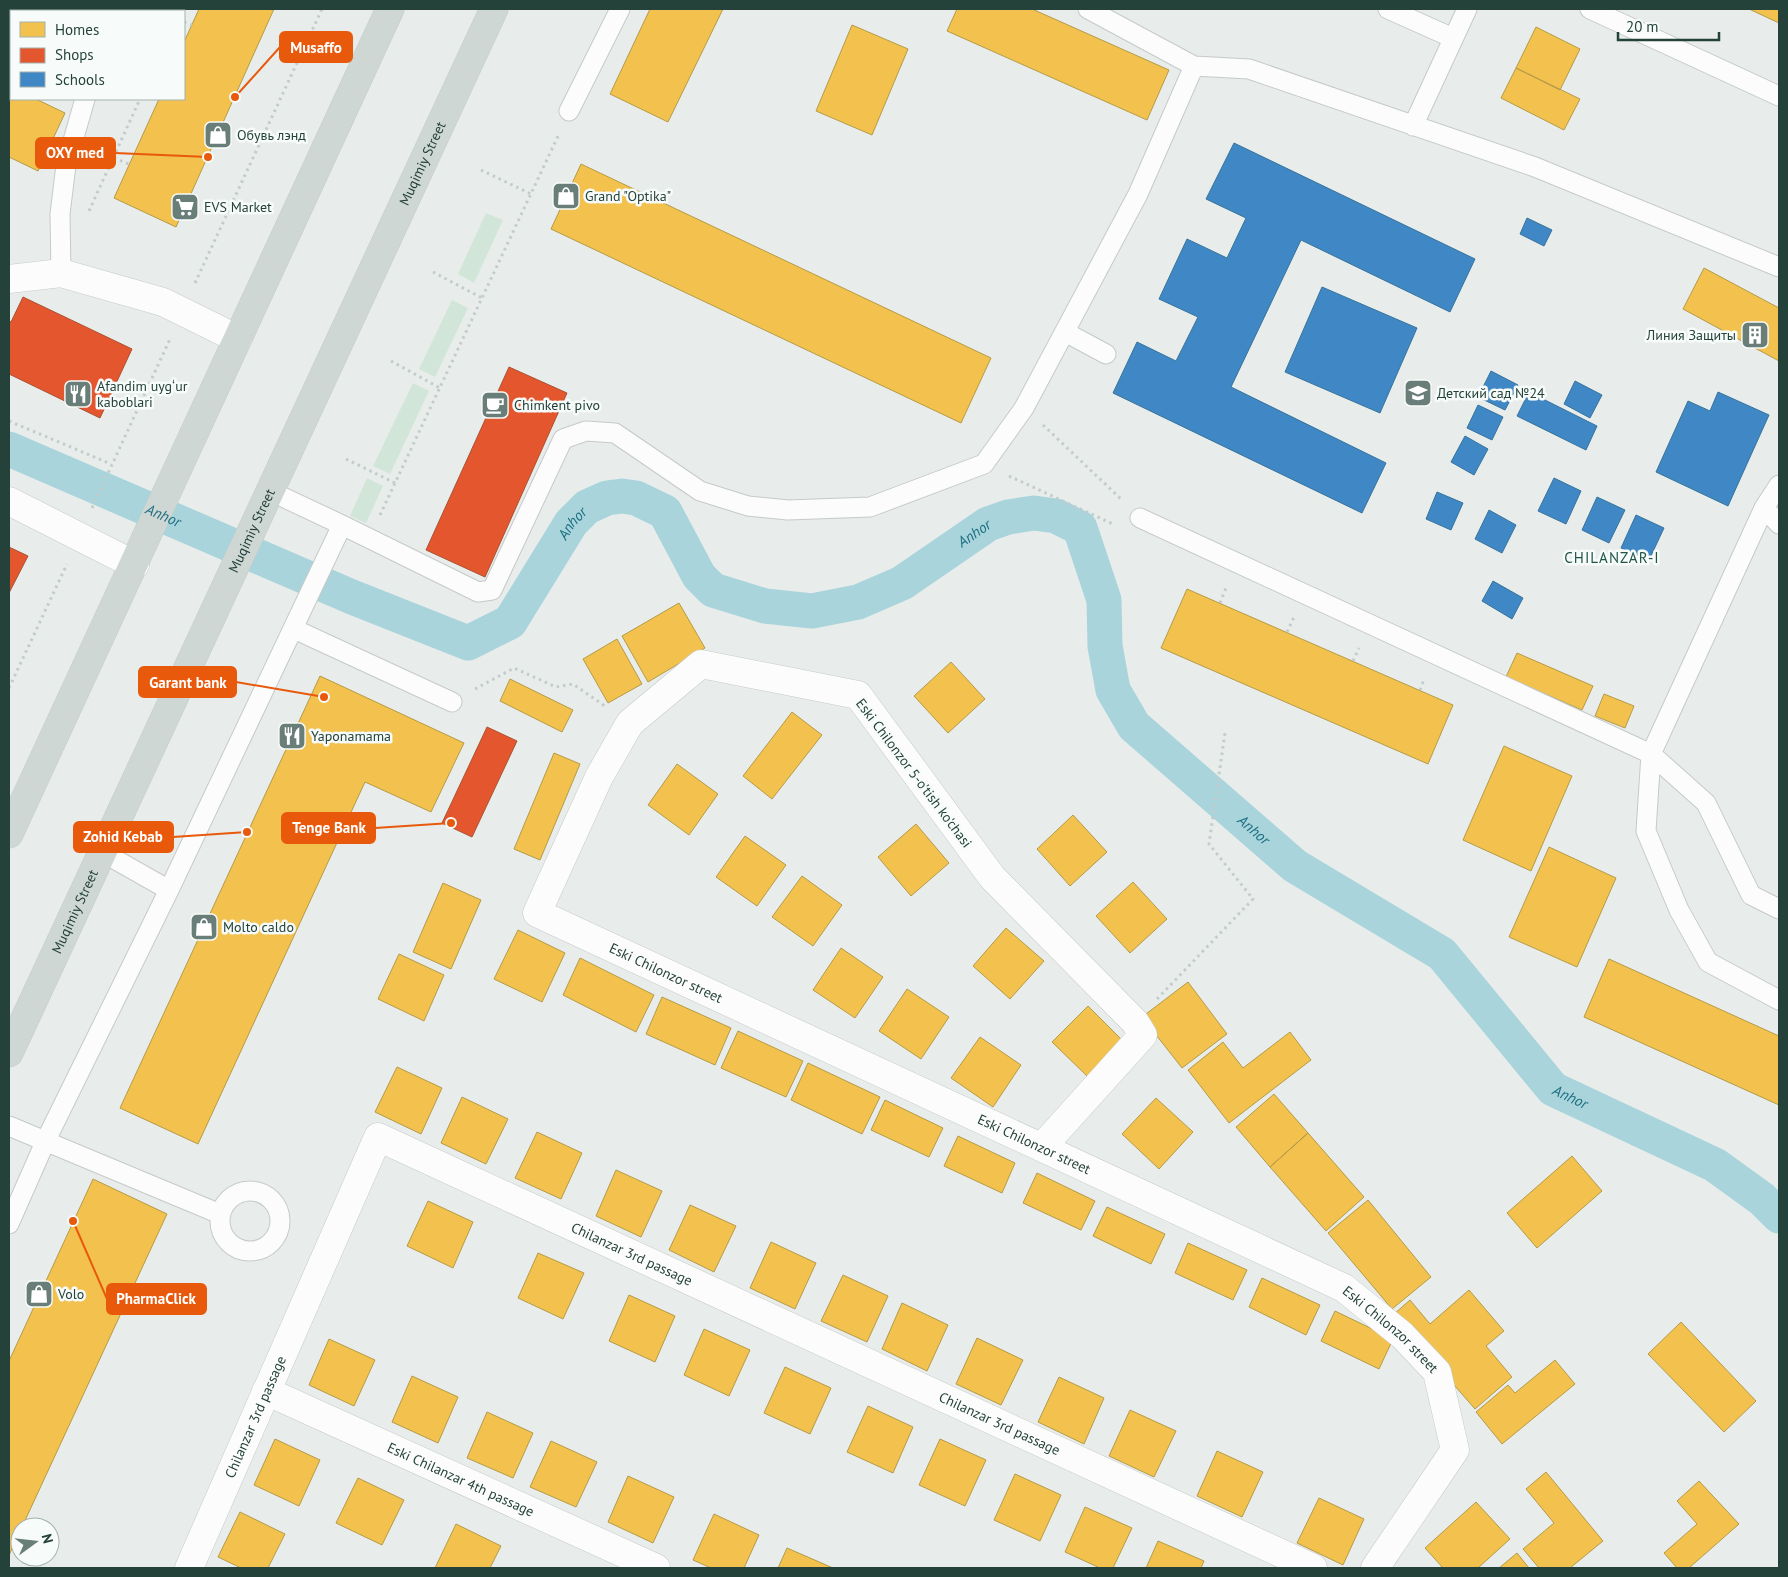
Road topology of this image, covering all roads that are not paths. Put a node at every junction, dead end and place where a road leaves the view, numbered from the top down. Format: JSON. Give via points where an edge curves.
{"nodes":[{"id":1,"x":390,"y":9,"type":"edge"},
{"id":2,"x":494,"y":9,"type":"edge"},
{"id":3,"x":620,"y":9,"type":"edge"},
{"id":4,"x":1088,"y":9,"type":"edge"},
{"id":5,"x":1388,"y":9,"type":"edge"},
{"id":6,"x":1466,"y":9,"type":"edge"},
{"id":7,"x":1590,"y":9,"type":"edge"},
{"id":8,"x":1453,"y":38,"type":"junction"},
{"id":9,"x":1194,"y":66,"type":"junction"},
{"id":10,"x":1779,"y":96,"type":"edge"},
{"id":11,"x":85,"y":100,"type":"edge"},
{"id":12,"x":569,"y":111,"type":"road end"},
{"id":13,"x":1413,"y":126,"type":"junction"},
{"id":14,"x":1779,"y":267,"type":"edge"},
{"id":15,"x":61,"y":273,"type":"junction"},
{"id":16,"x":9,"y":279,"type":"edge"},
{"id":17,"x":1065,"y":332,"type":"junction"},
{"id":18,"x":238,"y":339,"type":"junction"},
{"id":19,"x":1106,"y":354,"type":"dead end"},
{"id":20,"x":1779,"y":485,"type":"edge"},
{"id":21,"x":268,"y":495,"type":"junction"},
{"id":22,"x":9,"y":501,"type":"edge"},
{"id":23,"x":1764,"y":508,"type":"junction"},
{"id":24,"x":1140,"y":518,"type":"road end"},
{"id":25,"x":1779,"y":524,"type":"edge"},
{"id":26,"x":340,"y":529,"type":"junction"},
{"id":27,"x":139,"y":556,"type":"junction"},
{"id":28,"x":296,"y":624,"type":"junction"},
{"id":29,"x":452,"y":702,"type":"road end"},
{"id":30,"x":1652,"y":754,"type":"junction"},
{"id":31,"x":9,"y":834,"type":"edge"},
{"id":32,"x":102,"y":852,"type":"junction"},
{"id":33,"x":169,"y":890,"type":"junction"},
{"id":34,"x":1779,"y":909,"type":"edge"},
{"id":35,"x":537,"y":913,"type":"joint"},
{"id":36,"x":1779,"y":1000,"type":"edge"},
{"id":37,"x":9,"y":1053,"type":"edge"},
{"id":38,"x":9,"y":1126,"type":"edge"},
{"id":39,"x":46,"y":1140,"type":"junction"},
{"id":40,"x":1042,"y":1147,"type":"junction"},
{"id":41,"x":220,"y":1214,"type":"junction"},
{"id":42,"x":9,"y":1224,"type":"edge"},
{"id":43,"x":266,"y":1391,"type":"junction"},
{"id":44,"x":188,"y":1568,"type":"edge"},
{"id":45,"x":656,"y":1568,"type":"edge"},
{"id":46,"x":1313,"y":1568,"type":"edge"},
{"id":47,"x":1375,"y":1568,"type":"edge"}],
"edges":[{"from":1,"to":18,"type":"main road"},
{"from":2,"to":21,"type":"main road","name":"Muqimiy Street"},
{"from":3,"to":12,"type":"lane"},
{"from":4,"to":9,"type":"lane"},
{"from":5,"to":8,"type":"lane"},
{"from":6,"to":8,"type":"lane"},
{"from":7,"to":10,"type":"lane"},
{"from":8,"to":13,"type":"lane"},
{"from":9,"to":13,"type":"lane","via":[[1249,69]]},
{"from":9,"to":17,"type":"lane","via":[[1138,194]]},
{"from":11,"to":15,"type":"lane","via":[[66,165],[60,214]]},
{"from":13,"to":14,"type":"lane","via":[[1535,167]]},
{"from":15,"to":16,"type":"street"},
{"from":15,"to":18,"type":"street","via":[[163,302]]},
{"from":17,"to":19,"type":"lane"},
{"from":17,"to":26,"type":"lane","via":[[1024,408],[984,464],[870,507],[788,510],[748,506],[700,491],[615,433],[586,431],[563,439],[492,590],[478,592],[370,538]]},
{"from":18,"to":27,"type":"main road"},
{"from":20,"to":23,"type":"lane"},
{"from":21,"to":26,"type":"lane"},
{"from":21,"to":32,"type":"main road","name":"Muqimiy Street"},
{"from":22,"to":27,"type":"street"},
{"from":23,"to":25,"type":"lane"},
{"from":23,"to":30,"type":"lane"},
{"from":24,"to":30,"type":"lane"},
{"from":26,"to":28,"type":"lane"},
{"from":27,"to":31,"type":"main road"},
{"from":28,"to":29,"type":"lane"},
{"from":28,"to":33,"type":"lane"},
{"from":30,"to":34,"type":"lane","via":[[1706,803],[1751,895]]},
{"from":30,"to":36,"type":"lane","via":[[1646,831],[1679,910],[1708,962]]},
{"from":32,"to":33,"type":"lane"},
{"from":32,"to":37,"type":"main road","name":"Muqimiy Street"},
{"from":33,"to":39,"type":"lane"},
{"from":35,"to":40,"type":"street","name":"Eski Chilonzor street"},
{"from":35,"to":40,"type":"street","name":"Eski Chilonzor 5-o'tish ko'chasi","via":[[599,777],[630,723],[701,664],[858,695],[992,877],[1136,1022],[1143,1035]]},
{"from":38,"to":39,"type":"lane"},
{"from":39,"to":41,"type":"lane"},
{"from":39,"to":42,"type":"lane"},
{"from":40,"to":47,"type":"street","name":"Eski Chilonzor street","via":[[1344,1288],[1402,1335],[1437,1372],[1455,1450]]},
{"from":41,"to":41,"type":"lane","via":[[226,1202],[237,1194],[250,1191],[263,1194],[274,1203],[287,1233],[262,1249],[249,1252],[226,1240],[220,1228]]},
{"from":43,"to":44,"type":"street","name":"Chilanzar 3rd passage"},
{"from":43,"to":45,"type":"street","name":"Eski Chilanzar 4th passage"},
{"from":43,"to":46,"type":"street","name":"Chilanzar 3rd passage","via":[[378,1137]]}]}
